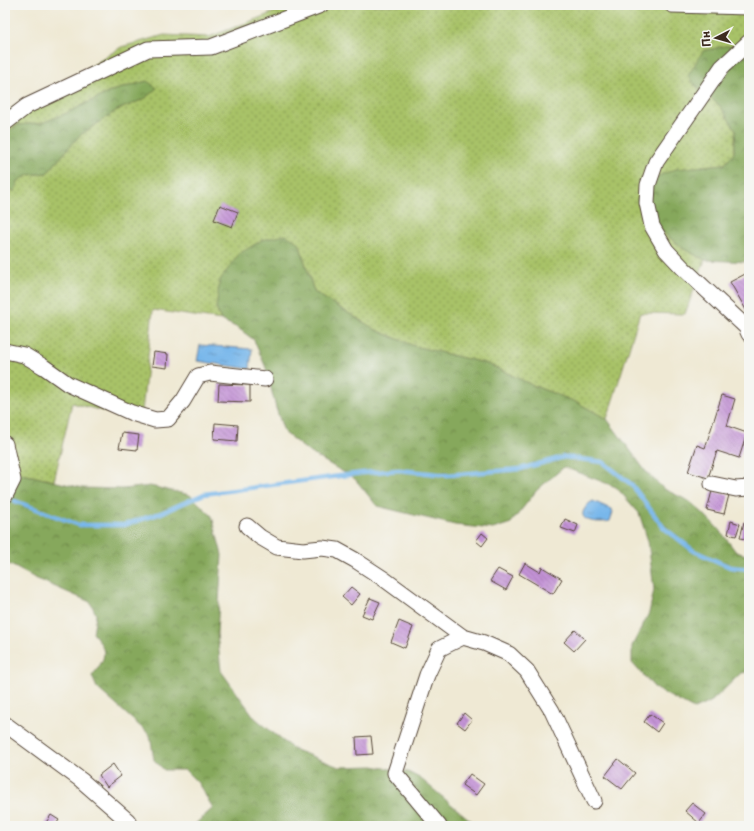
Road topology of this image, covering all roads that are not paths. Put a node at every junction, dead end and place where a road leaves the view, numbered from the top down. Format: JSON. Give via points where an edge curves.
{"nodes":[{"id":1,"x":322,"y":5,"type":"edge"},
{"id":2,"x":672,"y":5,"type":"edge"},
{"id":3,"x":749,"y":7,"type":"edge"},
{"id":4,"x":749,"y":42,"type":"edge"},
{"id":5,"x":5,"y":123,"type":"edge"},
{"id":6,"x":749,"y":334,"type":"edge"},
{"id":7,"x":5,"y":351,"type":"edge"},
{"id":8,"x":265,"y":379,"type":"dead end"},
{"id":9,"x":5,"y":444,"type":"edge"},
{"id":10,"x":712,"y":484,"type":"dead end"},
{"id":11,"x":749,"y":486,"type":"edge"},
{"id":12,"x":5,"y":496,"type":"edge"},
{"id":13,"x":247,"y":526,"type":"dead end"},
{"id":14,"x":463,"y":637,"type":"junction"},
{"id":15,"x":5,"y":724,"type":"edge"},
{"id":16,"x":594,"y":801,"type":"dead end"},
{"id":17,"x":128,"y":821,"type":"dead end"},
{"id":18,"x":439,"y":826,"type":"edge"}],
"edges":[{"from":1,"to":5,"type":"street","via":[[211,47],[148,49],[27,106]]},
{"from":2,"to":3,"type":"street"},
{"from":4,"to":6,"type":"street","via":[[722,68],[656,162],[648,185],[647,203],[652,226],[666,250],[746,327]]},
{"from":7,"to":8,"type":"street","via":[[24,355],[68,384],[132,413],[154,420],[168,419],[183,401],[198,376],[210,373]]},
{"from":9,"to":12,"type":"street","via":[[13,480]]},
{"from":10,"to":11,"type":"street","via":[[736,489]]},
{"from":13,"to":14,"type":"street","via":[[277,547],[337,550],[356,560]]},
{"from":14,"to":16,"type":"street","via":[[509,654],[527,670],[552,710]]},
{"from":14,"to":18,"type":"street","via":[[439,649],[427,675],[395,773]]},
{"from":15,"to":17,"type":"street","via":[[81,780]]}]}
